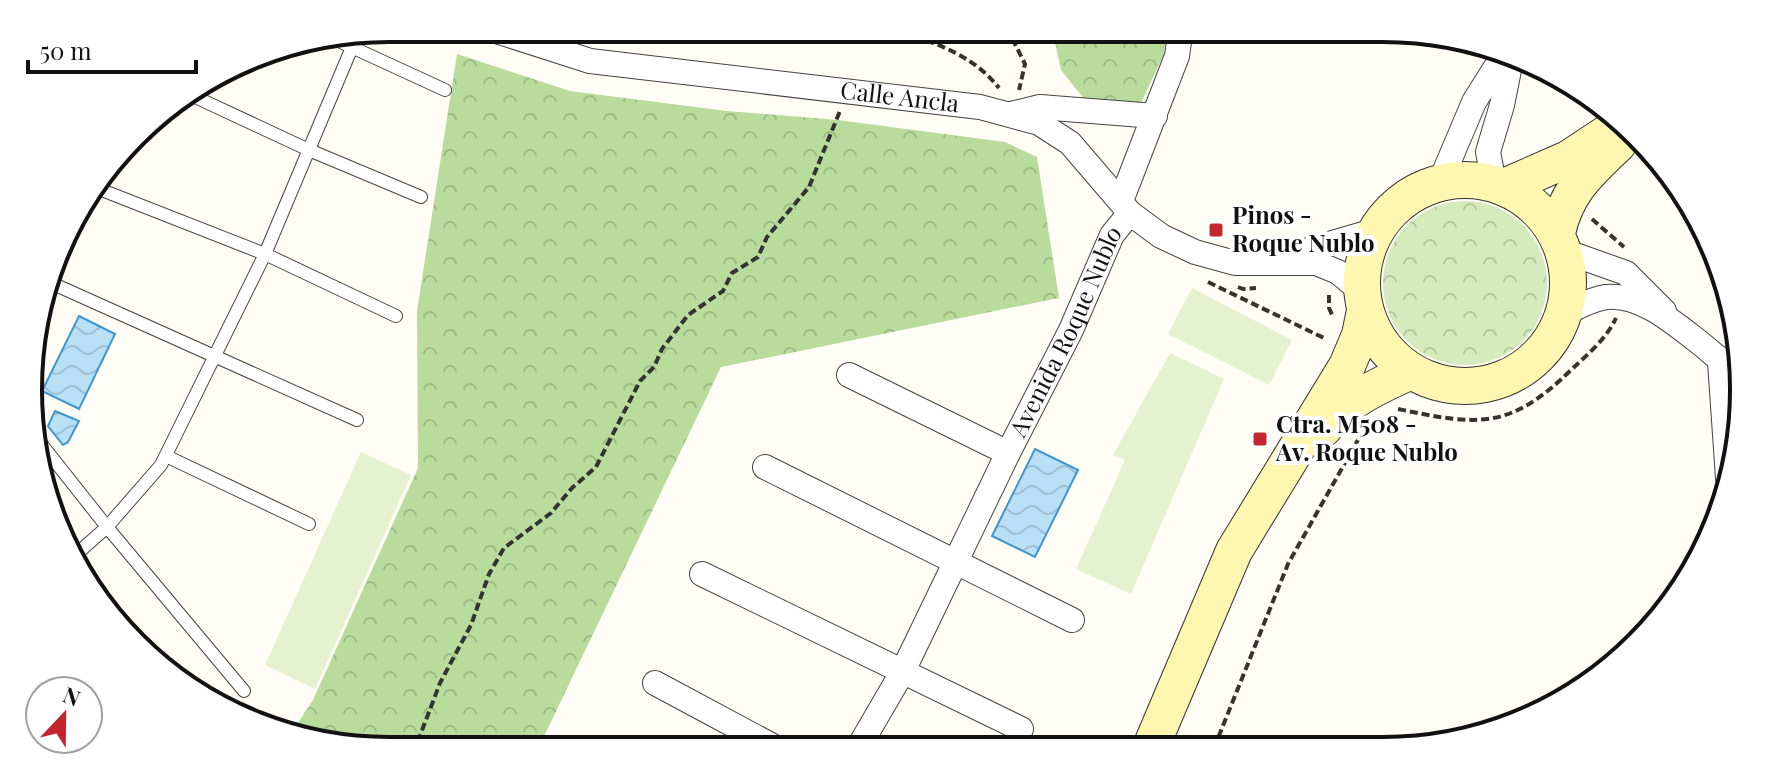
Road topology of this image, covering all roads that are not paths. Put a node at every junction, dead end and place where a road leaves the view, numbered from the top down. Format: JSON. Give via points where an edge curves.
{"nodes":[{"id":1,"x":531,"y":42,"type":"edge"},
{"id":2,"x":1179,"y":42,"type":"edge"},
{"id":3,"x":354,"y":44,"type":"edge"},
{"id":4,"x":348,"y":45,"type":"edge"},
{"id":5,"x":353,"y":47,"type":"junction"},
{"id":6,"x":1499,"y":62,"type":"edge"},
{"id":7,"x":1510,"y":66,"type":"edge"},
{"id":8,"x":445,"y":90,"type":"dead end"},
{"id":9,"x":199,"y":99,"type":"edge"},
{"id":10,"x":1007,"y":114,"type":"junction"},
{"id":11,"x":1155,"y":116,"type":"junction"},
{"id":12,"x":1613,"y":129,"type":"edge"},
{"id":13,"x":1623,"y":139,"type":"edge"},
{"id":14,"x":309,"y":150,"type":"junction"},
{"id":15,"x":1441,"y":180,"type":"junction"},
{"id":16,"x":1499,"y":185,"type":"junction"},
{"id":17,"x":105,"y":191,"type":"edge"},
{"id":18,"x":421,"y":197,"type":"dead end"},
{"id":19,"x":1125,"y":207,"type":"junction"},
{"id":20,"x":1377,"y":230,"type":"junction"},
{"id":21,"x":1560,"y":242,"type":"junction"},
{"id":22,"x":265,"y":254,"type":"junction"},
{"id":23,"x":1265,"y":275,"type":"junction"},
{"id":24,"x":58,"y":286,"type":"edge"},
{"id":25,"x":1348,"y":304,"type":"junction"},
{"id":26,"x":1565,"y":313,"type":"junction"},
{"id":27,"x":396,"y":316,"type":"dead end"},
{"id":28,"x":1676,"y":325,"type":"junction"},
{"id":29,"x":214,"y":354,"type":"junction"},
{"id":30,"x":1729,"y":361,"type":"edge"},
{"id":31,"x":1411,"y":371,"type":"junction"},
{"id":32,"x":849,"y":375,"type":"dead end"},
{"id":33,"x":357,"y":420,"type":"dead end"},
{"id":34,"x":48,"y":453,"type":"edge"},
{"id":35,"x":1008,"y":453,"type":"junction"},
{"id":36,"x":166,"y":456,"type":"junction"},
{"id":37,"x":765,"y":467,"type":"dead end"},
{"id":38,"x":1263,"y":503,"type":"junction"},
{"id":39,"x":309,"y":524,"type":"dead end"},
{"id":40,"x":107,"y":527,"type":"junction"},
{"id":41,"x":82,"y":550,"type":"edge"},
{"id":42,"x":956,"y":564,"type":"junction"},
{"id":43,"x":702,"y":574,"type":"dead end"},
{"id":44,"x":1072,"y":620,"type":"dead end"},
{"id":45,"x":903,"y":671,"type":"junction"},
{"id":46,"x":655,"y":683,"type":"dead end"},
{"id":47,"x":244,"y":691,"type":"dead end"},
{"id":48,"x":1021,"y":729,"type":"dead end"},
{"id":49,"x":756,"y":737,"type":"edge"},
{"id":50,"x":865,"y":737,"type":"edge"},
{"id":51,"x":1155,"y":737,"type":"edge"}],
"edges":[{"from":1,"to":10,"type":"street","name":"Calle Ancla","via":[[590,61]]},
{"from":2,"to":11,"type":"street","name":"Avenida Roque Nublo"},
{"from":3,"to":5,"type":"lane"},
{"from":4,"to":5,"type":"lane"},
{"from":5,"to":8,"type":"lane"},
{"from":5,"to":14,"type":"lane"},
{"from":6,"to":15,"type":"street","via":[[1474,102]]},
{"from":7,"to":16,"type":"street","via":[[1488,152]]},
{"from":9,"to":14,"type":"lane"},
{"from":10,"to":11,"type":"street","via":[[1040,107]]},
{"from":10,"to":19,"type":"street","name":"Calle Ancla","via":[[1039,123],[1070,143]]},
{"from":11,"to":19,"type":"street","name":"Avenida Roque Nublo"},
{"from":12,"to":16,"type":"main road","via":[[1568,159]]},
{"from":13,"to":21,"type":"main road","via":[[1573,189],[1562,211]]},
{"from":14,"to":18,"type":"lane"},
{"from":14,"to":22,"type":"lane"},
{"from":15,"to":16,"type":"main road"},
{"from":15,"to":20,"type":"main road","via":[[1394,208]]},
{"from":16,"to":21,"type":"main road","via":[[1526,200]]},
{"from":17,"to":22,"type":"lane"},
{"from":19,"to":23,"type":"street","name":"Calle Ancla","via":[[1161,236]]},
{"from":19,"to":35,"type":"street","name":"Avenida Roque Nublo","via":[[1071,330]]},
{"from":20,"to":23,"type":"street","name":"Calle Ancla"},
{"from":20,"to":25,"type":"main road"},
{"from":21,"to":26,"type":"main road","via":[[1569,279]]},
{"from":21,"to":28,"type":"street","via":[[1626,273]]},
{"from":22,"to":27,"type":"lane"},
{"from":22,"to":29,"type":"lane"},
{"from":23,"to":25,"type":"street","name":"Calle Ancla","via":[[1316,263],[1338,272]]},
{"from":24,"to":29,"type":"lane"},
{"from":25,"to":31,"type":"main road"},
{"from":25,"to":38,"type":"main road","via":[[1360,335],[1347,366]]},
{"from":26,"to":28,"type":"street","via":[[1593,300],[1623,298]]},
{"from":26,"to":31,"type":"main road","via":[[1534,360],[1509,377],[1479,385],[1448,385]]},
{"from":28,"to":30,"type":"street"},
{"from":29,"to":33,"type":"lane"},
{"from":29,"to":36,"type":"lane"},
{"from":31,"to":38,"type":"main road","via":[[1335,414]]},
{"from":32,"to":35,"type":"street","name":"Avenida Roque Nublo"},
{"from":34,"to":40,"type":"lane"},
{"from":35,"to":42,"type":"street","name":"Avenida Roque Nublo"},
{"from":36,"to":39,"type":"lane"},
{"from":36,"to":40,"type":"lane"},
{"from":37,"to":42,"type":"street"},
{"from":38,"to":51,"type":"main road","via":[[1234,551]]},
{"from":40,"to":41,"type":"lane"},
{"from":40,"to":47,"type":"lane"},
{"from":42,"to":44,"type":"street"},
{"from":42,"to":45,"type":"street","name":"Avenida Roque Nublo"},
{"from":43,"to":45,"type":"street"},
{"from":45,"to":48,"type":"street"},
{"from":45,"to":50,"type":"street","name":"Avenida Roque Nublo"},
{"from":46,"to":49,"type":"street"}]}
